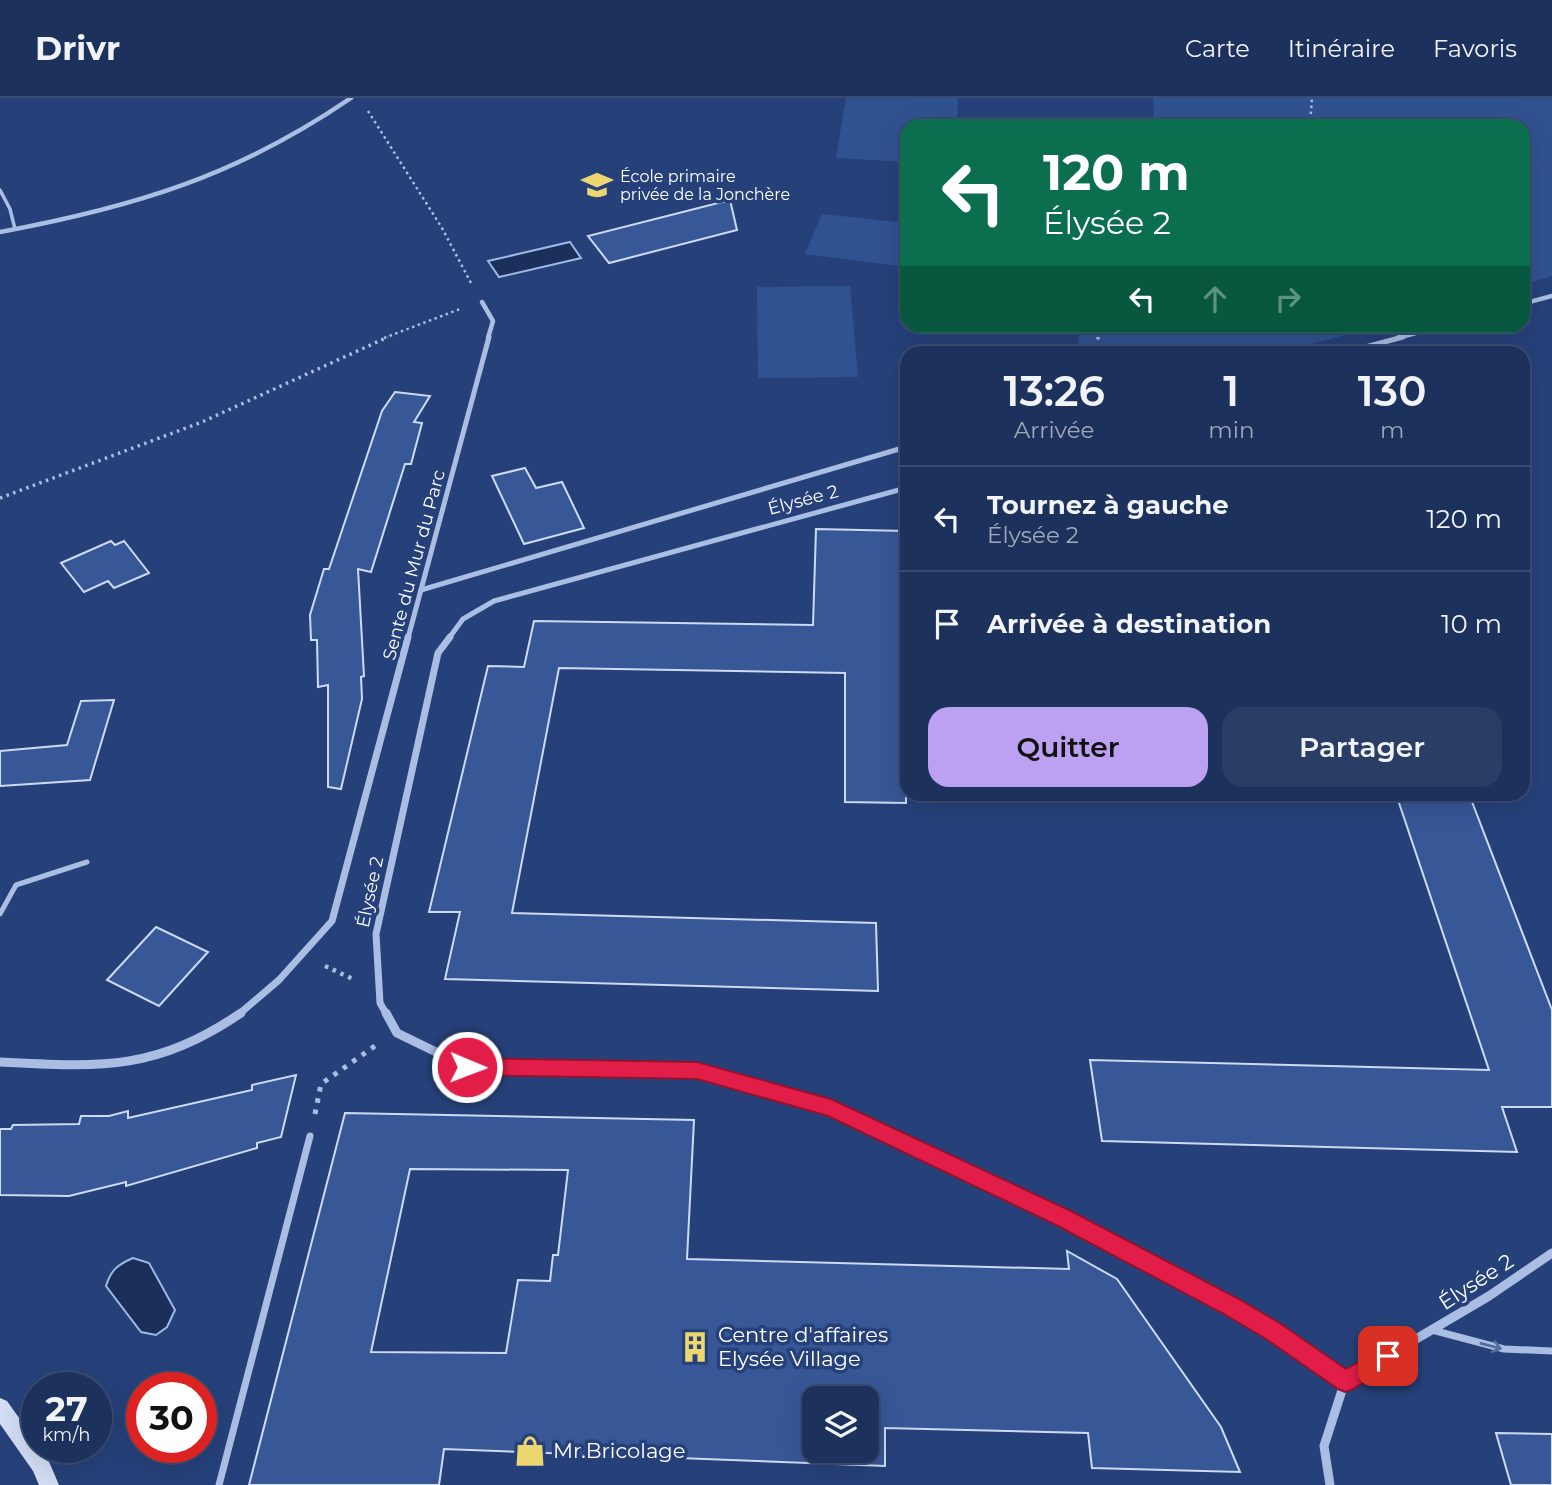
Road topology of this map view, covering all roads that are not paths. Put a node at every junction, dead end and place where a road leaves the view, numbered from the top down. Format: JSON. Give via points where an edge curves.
{"nodes":[{"id":1,"x":350,"y":98,"type":"edge"},
{"id":2,"x":0,"y":190,"type":"edge"},
{"id":3,"x":15,"y":229,"type":"junction"},
{"id":4,"x":0,"y":232,"type":"edge"},
{"id":5,"x":1552,"y":296,"type":"edge"},
{"id":6,"x":482,"y":302,"type":"road end"},
{"id":7,"x":1530,"y":302,"type":"edge"},
{"id":8,"x":1416,"y":333,"type":"edge"},
{"id":9,"x":1368,"y":346,"type":"edge"},
{"id":10,"x":900,"y":449,"type":"edge"},
{"id":11,"x":900,"y":490,"type":"edge"},
{"id":12,"x":421,"y":590,"type":"junction"},
{"id":13,"x":87,"y":862,"type":"dead end"},
{"id":14,"x":0,"y":914,"type":"edge"},
{"id":15,"x":0,"y":1062,"type":"edge"},
{"id":16,"x":310,"y":1136,"type":"road end"},
{"id":17,"x":1552,"y":1253,"type":"edge"},
{"id":18,"x":1432,"y":1330,"type":"junction"},
{"id":19,"x":1552,"y":1351,"type":"edge"},
{"id":20,"x":1345,"y":1381,"type":"junction"},
{"id":21,"x":0,"y":1408,"type":"edge"},
{"id":22,"x":49,"y":1485,"type":"edge"},
{"id":23,"x":219,"y":1485,"type":"edge"},
{"id":24,"x":1330,"y":1485,"type":"edge"}],
"edges":[{"from":1,"to":3,"type":"street","via":[[283,143],[176,190],[126,207]]},
{"from":2,"to":3,"type":"lane"},
{"from":3,"to":4,"type":"street"},
{"from":5,"to":7,"type":"street"},
{"from":6,"to":12,"type":"street","name":"Sente du Mur du Parc","via":[[494,321]]},
{"from":8,"to":9,"type":"street"},
{"from":10,"to":12,"type":"street"},
{"from":11,"to":20,"type":"street","name":"Élysée 2","via":[[494,601],[463,620],[439,653],[376,933],[380,1003],[397,1033],[467,1067],[697,1071],[831,1108],[1063,1218],[1243,1313]]},
{"from":12,"to":15,"type":"street","name":"Sente du Mur du Parc","via":[[332,921],[281,979],[240,1016],[200,1040],[136,1062],[81,1066]]},
{"from":13,"to":14,"type":"lane","via":[[16,885]]},
{"from":16,"to":23,"type":"lane"},
{"from":17,"to":18,"type":"street","name":"Élysée 2"},
{"from":18,"to":19,"type":"lane","one_way":true,"via":[[1504,1349]]},
{"from":18,"to":20,"type":"street","name":"Élysée 2"},
{"from":20,"to":24,"type":"street","via":[[1324,1446]]},
{"from":21,"to":22,"type":"street","via":[[40,1464]]}]}
